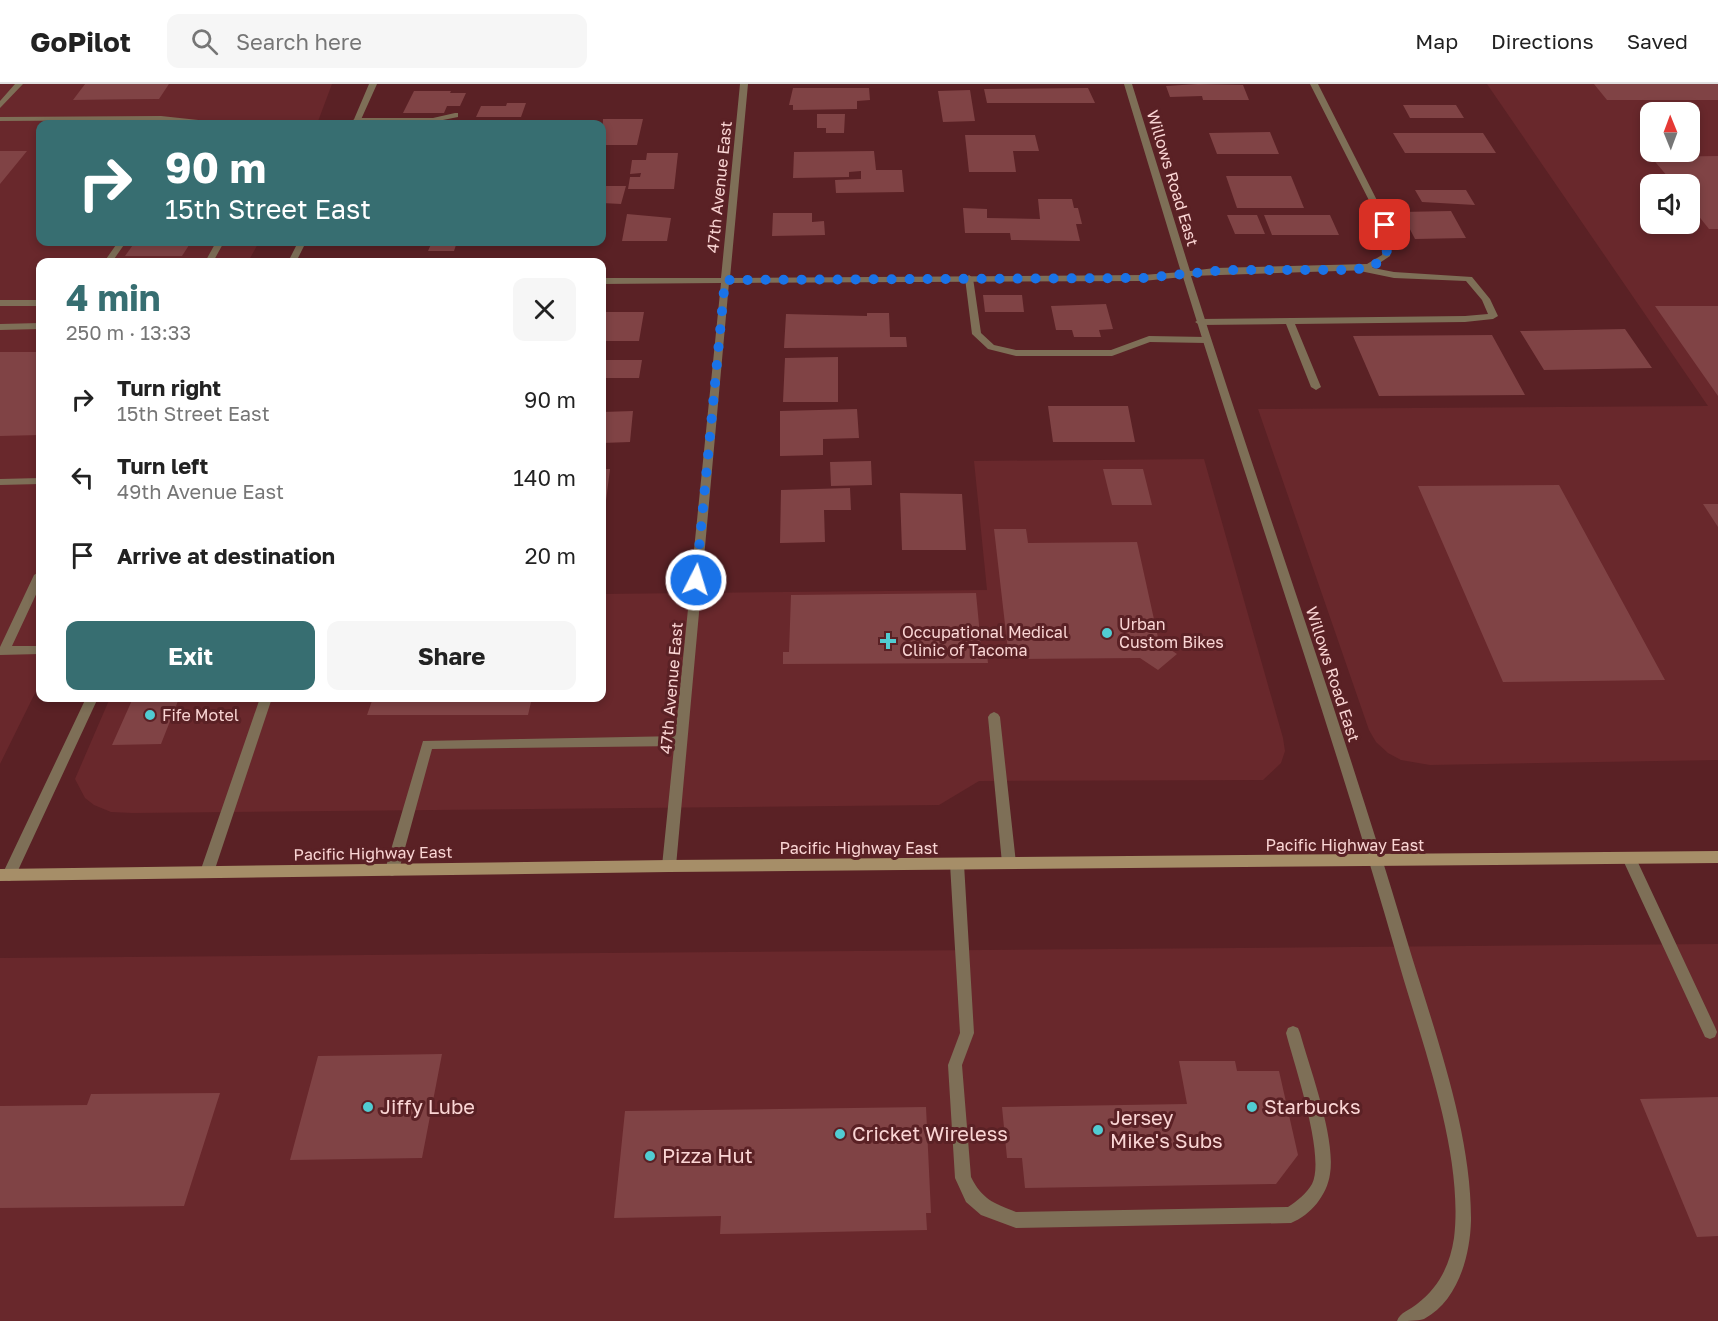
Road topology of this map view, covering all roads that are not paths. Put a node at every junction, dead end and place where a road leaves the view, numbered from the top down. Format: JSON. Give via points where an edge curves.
{"nodes":[{"id":1,"x":19,"y":84,"type":"edge"},
{"id":2,"x":373,"y":84,"type":"edge"},
{"id":3,"x":744,"y":84,"type":"edge"},
{"id":4,"x":1128,"y":84,"type":"edge"},
{"id":5,"x":1314,"y":84,"type":"edge"},
{"id":6,"x":0,"y":106,"type":"edge"},
{"id":7,"x":455,"y":115,"type":"dead end"},
{"id":8,"x":0,"y":119,"type":"edge"},
{"id":9,"x":180,"y":120,"type":"edge"},
{"id":10,"x":357,"y":120,"type":"edge"},
{"id":11,"x":433,"y":120,"type":"edge"},
{"id":12,"x":1363,"y":268,"type":"junction"},
{"id":13,"x":1185,"y":274,"type":"junction"},
{"id":14,"x":969,"y":278,"type":"junction"},
{"id":15,"x":725,"y":280,"type":"junction"},
{"id":16,"x":606,"y":281,"type":"edge"},
{"id":17,"x":0,"y":303,"type":"edge"},
{"id":18,"x":36,"y":303,"type":"edge"},
{"id":19,"x":1289,"y":321,"type":"junction"},
{"id":20,"x":1200,"y":322,"type":"junction"},
{"id":21,"x":36,"y":326,"type":"edge"},
{"id":22,"x":0,"y":327,"type":"edge"},
{"id":23,"x":1206,"y":340,"type":"junction"},
{"id":24,"x":1316,"y":387,"type":"dead end"},
{"id":25,"x":36,"y":481,"type":"edge"},
{"id":26,"x":0,"y":482,"type":"edge"},
{"id":27,"x":36,"y":582,"type":"edge"},
{"id":28,"x":36,"y":650,"type":"edge"},
{"id":29,"x":2,"y":651,"type":"edge"},
{"id":30,"x":90,"y":702,"type":"edge"},
{"id":31,"x":265,"y":702,"type":"edge"},
{"id":32,"x":993,"y":717,"type":"dead end"},
{"id":33,"x":681,"y":741,"type":"junction"},
{"id":34,"x":1718,"y":857,"type":"edge"},
{"id":35,"x":1629,"y":858,"type":"junction"},
{"id":36,"x":1376,"y":861,"type":"junction"},
{"id":37,"x":1009,"y":863,"type":"junction"},
{"id":38,"x":957,"y":864,"type":"junction"},
{"id":39,"x":669,"y":866,"type":"junction"},
{"id":40,"x":392,"y":870,"type":"junction"},
{"id":41,"x":207,"y":872,"type":"junction"},
{"id":42,"x":5,"y":875,"type":"edge"},
{"id":43,"x":1710,"y":1032,"type":"dead end"},
{"id":44,"x":1293,"y":1033,"type":"dead end"},
{"id":45,"x":1405,"y":1321,"type":"edge"}],
"edges":[{"from":1,"to":6,"type":"street"},
{"from":2,"to":10,"type":"street"},
{"from":3,"to":15,"type":"street","name":"47th Avenue East"},
{"from":4,"to":13,"type":"street","name":"Willows Road East"},
{"from":5,"to":12,"type":"street","via":[[1385,225],[1388,247],[1384,260]]},
{"from":7,"to":11,"type":"street"},
{"from":8,"to":9,"type":"street"},
{"from":12,"to":13,"type":"street"},
{"from":12,"to":19,"type":"street","via":[[1394,275],[1469,279],[1486,299],[1492,315],[1465,319]]},
{"from":13,"to":14,"type":"street","via":[[1143,278]]},
{"from":13,"to":20,"type":"street","name":"Willows Road East"},
{"from":14,"to":15,"type":"street"},
{"from":14,"to":23,"type":"street","via":[[977,334],[991,347],[1016,353],[1112,353],[1149,339]]},
{"from":15,"to":16,"type":"street"},
{"from":15,"to":33,"type":"street","name":"47th Avenue East"},
{"from":17,"to":18,"type":"street"},
{"from":19,"to":20,"type":"street"},
{"from":19,"to":24,"type":"street"},
{"from":20,"to":23,"type":"street","name":"Willows Road East"},
{"from":21,"to":22,"type":"street"},
{"from":23,"to":36,"type":"street","name":"Willows Road East"},
{"from":25,"to":26,"type":"street"},
{"from":27,"to":29,"type":"street"},
{"from":28,"to":29,"type":"street"},
{"from":30,"to":42,"type":"street"},
{"from":31,"to":41,"type":"street"},
{"from":32,"to":37,"type":"street"},
{"from":33,"to":39,"type":"street","name":"47th Avenue East"},
{"from":33,"to":40,"type":"street","via":[[427,744]]},
{"from":34,"to":35,"type":"main road","name":"Pacific Highway East"},
{"from":35,"to":36,"type":"main road","name":"Pacific Highway East"},
{"from":35,"to":43,"type":"street"},
{"from":36,"to":37,"type":"main road","name":"Pacific Highway East"},
{"from":36,"to":45,"type":"street","name":"Willows Road East","via":[[1455,1143],[1463,1222],[1458,1260],[1450,1282],[1429,1306]]},
{"from":37,"to":38,"type":"main road","name":"Pacific Highway East"},
{"from":38,"to":39,"type":"main road","name":"Pacific Highway East"},
{"from":38,"to":44,"type":"street","via":[[967,1033],[955,1065],[963,1178],[972,1196],[987,1209],[1016,1220],[1291,1215],[1307,1204],[1321,1184],[1325,1157]]},
{"from":39,"to":40,"type":"main road","name":"Pacific Highway East"},
{"from":40,"to":41,"type":"main road","name":"Pacific Highway East"},
{"from":41,"to":42,"type":"main road","name":"Pacific Highway East"}]}
